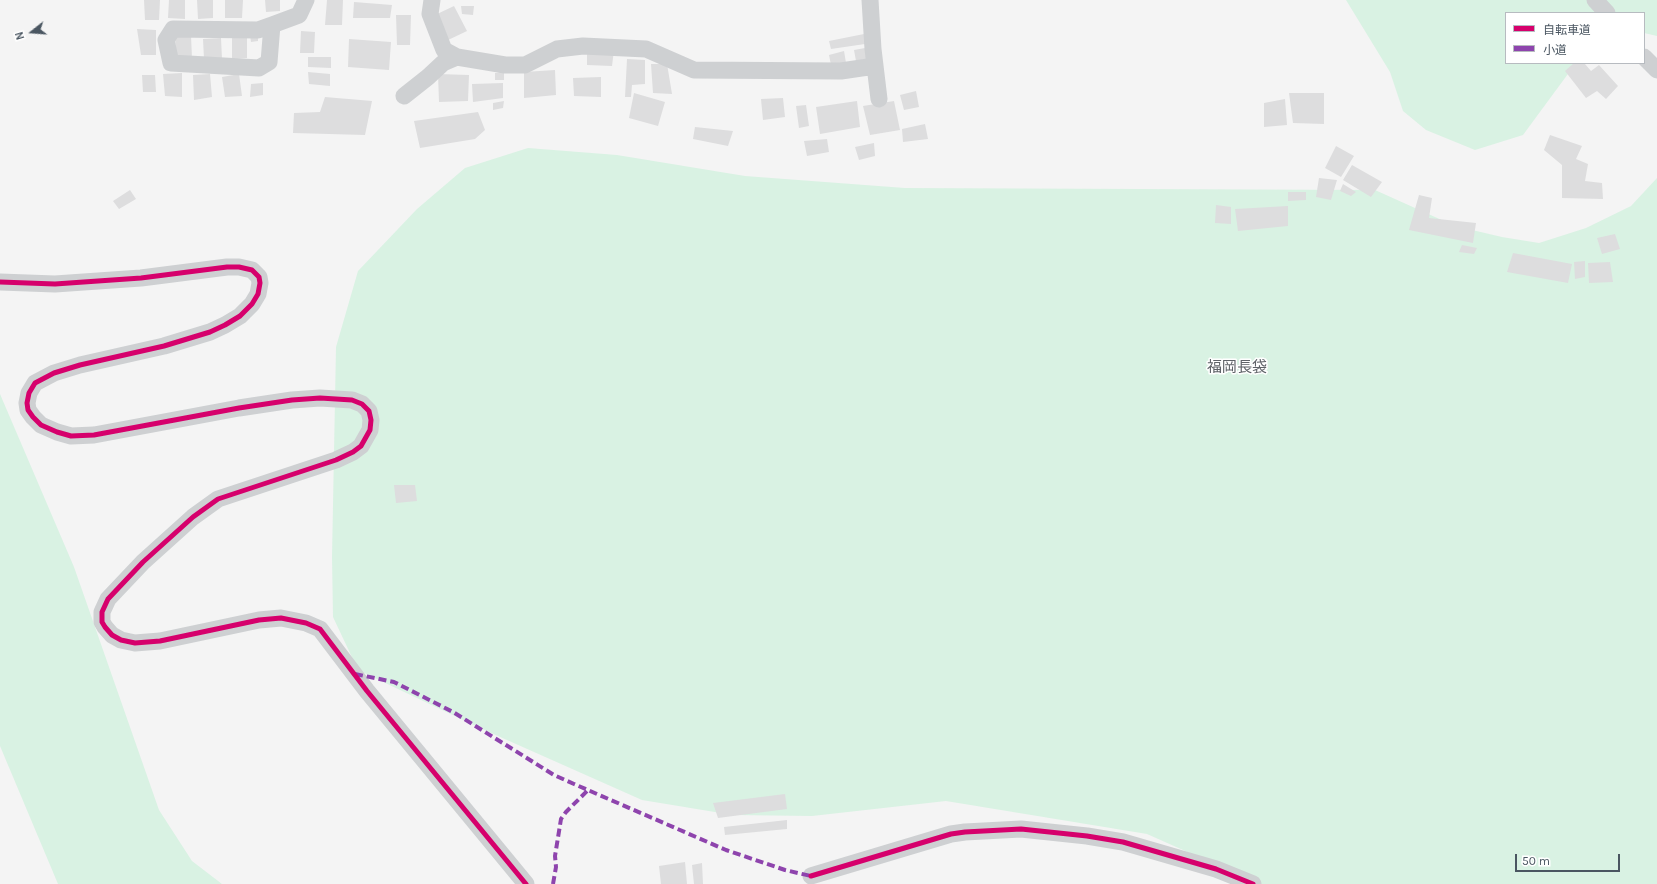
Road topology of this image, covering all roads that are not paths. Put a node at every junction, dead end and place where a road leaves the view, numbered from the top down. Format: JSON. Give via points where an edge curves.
{"nodes":[{"id":1,"x":306,"y":0,"type":"edge"},
{"id":2,"x":432,"y":0,"type":"edge"},
{"id":3,"x":870,"y":0,"type":"edge"},
{"id":4,"x":1595,"y":0,"type":"edge"},
{"id":5,"x":1606,"y":12,"type":"edge"},
{"id":6,"x":272,"y":25,"type":"junction"},
{"id":7,"x":456,"y":57,"type":"junction"},
{"id":8,"x":1645,"y":58,"type":"edge"},
{"id":9,"x":875,"y":66,"type":"junction"},
{"id":10,"x":1657,"y":70,"type":"edge"},
{"id":11,"x":404,"y":96,"type":"dead end"},
{"id":12,"x":880,"y":99,"type":"dead end"},
{"id":13,"x":0,"y":282,"type":"edge"},
{"id":14,"x":811,"y":876,"type":"dead end"},
{"id":15,"x":526,"y":884,"type":"edge"},
{"id":16,"x":1253,"y":884,"type":"edge"}],
"edges":[{"from":1,"to":6,"type":"street","via":[[299,15]]},
{"from":2,"to":7,"type":"street","via":[[430,14],[444,50]]},
{"from":3,"to":9,"type":"street"},
{"from":4,"to":5,"type":"street"},
{"from":6,"to":6,"type":"street","via":[[258,30],[173,29],[166,40],[171,63],[259,68],[269,62]]},
{"from":7,"to":9,"type":"street","via":[[505,65],[525,65],[558,49],[583,46],[646,50],[694,70],[841,71]]},
{"from":7,"to":11,"type":"street","via":[[443,63]]},
{"from":8,"to":10,"type":"street"},
{"from":9,"to":12,"type":"street"},
{"from":13,"to":15,"type":"street","via":[[55,284],[141,278],[227,267],[252,270],[259,277],[258,294],[252,304],[240,316],[225,325],[164,346],[54,373],[34,383],[29,393],[28,410],[41,424],[71,436],[94,435],[292,400],[327,398],[352,400],[362,404],[369,411],[370,430],[361,446],[336,460],[218,499],[193,517],[143,562],[108,599],[102,612],[102,622],[112,635],[135,643],[160,641],[259,620],[281,618],[320,629],[367,692]]},
{"from":14,"to":16,"type":"street","via":[[951,834],[1021,830],[1123,842],[1216,869]]}]}
